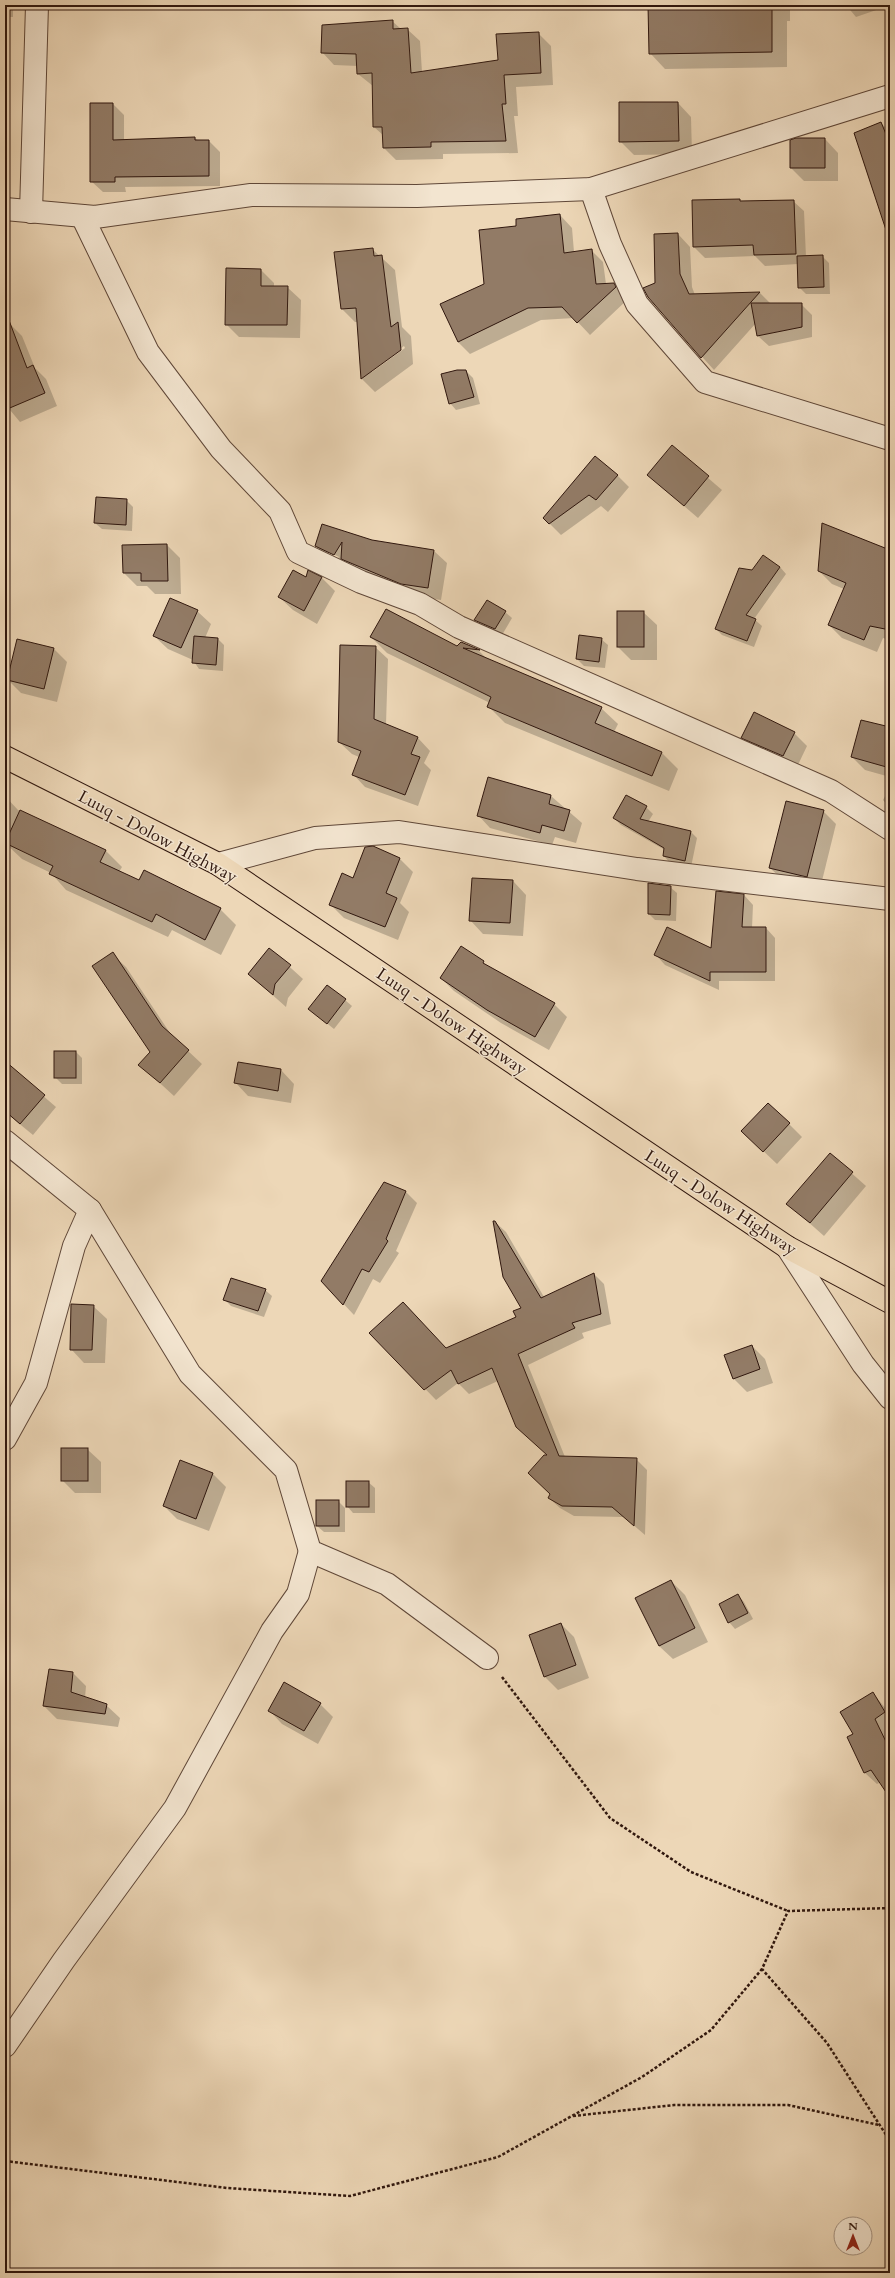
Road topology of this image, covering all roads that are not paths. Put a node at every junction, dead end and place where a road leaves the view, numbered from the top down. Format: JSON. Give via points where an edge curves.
{"nodes":[{"id":1,"x":37,"y":5,"type":"edge"},
{"id":2,"x":890,"y":96,"type":"edge"},
{"id":3,"x":591,"y":189,"type":"junction"},
{"id":4,"x":5,"y":209,"type":"edge"},
{"id":5,"x":31,"y":212,"type":"junction"},
{"id":6,"x":82,"y":216,"type":"junction"},
{"id":7,"x":890,"y":439,"type":"edge"},
{"id":8,"x":5,"y":757,"type":"edge"},
{"id":9,"x":890,"y":829,"type":"edge"},
{"id":10,"x":218,"y":864,"type":"junction"},
{"id":11,"x":890,"y":898,"type":"edge"},
{"id":12,"x":5,"y":1141,"type":"edge"},
{"id":13,"x":90,"y":1210,"type":"junction"},
{"id":14,"x":787,"y":1247,"type":"junction"},
{"id":15,"x":890,"y":1302,"type":"edge"},
{"id":16,"x":890,"y":1398,"type":"edge"},
{"id":17,"x":5,"y":1439,"type":"edge"},
{"id":18,"x":310,"y":1551,"type":"junction"},
{"id":19,"x":487,"y":1658,"type":"road end"},
{"id":20,"x":5,"y":2046,"type":"edge"}],
"edges":[{"from":1,"to":5,"type":"street"},
{"from":2,"to":3,"type":"street"},
{"from":3,"to":6,"type":"street","via":[[417,196],[251,195],[95,217]]},
{"from":3,"to":7,"type":"street","via":[[610,244],[637,304],[705,382]]},
{"from":4,"to":5,"type":"street"},
{"from":5,"to":6,"type":"street"},
{"from":6,"to":9,"type":"street","via":[[148,352],[221,449],[280,512],[298,552],[361,582],[420,604],[459,627],[831,791]]},
{"from":8,"to":10,"type":"main road","name":"Luuq - Dolow Highway"},
{"from":10,"to":11,"type":"street","via":[[315,838],[399,832],[637,869]]},
{"from":10,"to":14,"type":"main road","name":"Luuq - Dolow Highway"},
{"from":12,"to":13,"type":"street"},
{"from":13,"to":17,"type":"street","via":[[74,1246],[36,1383]]},
{"from":13,"to":18,"type":"street","via":[[190,1374],[286,1470]]},
{"from":14,"to":15,"type":"main road","name":"Luuq - Dolow Highway"},
{"from":14,"to":16,"type":"street","via":[[863,1364]]},
{"from":18,"to":19,"type":"street","via":[[387,1584]]},
{"from":18,"to":20,"type":"street","via":[[298,1594],[272,1631],[175,1808]]}]}
